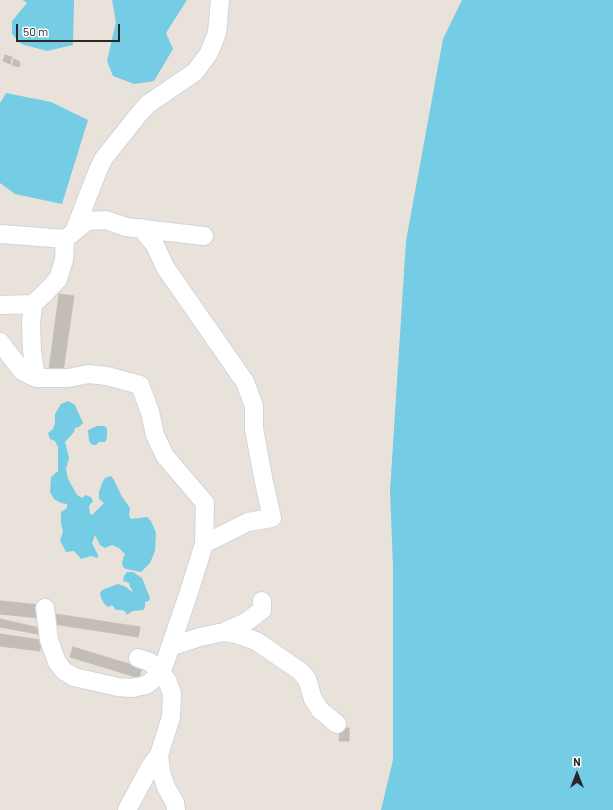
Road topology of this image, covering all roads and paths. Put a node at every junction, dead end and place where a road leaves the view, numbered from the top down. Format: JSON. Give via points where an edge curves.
{"nodes":[{"id":1,"x":220,"y":0,"type":"edge"},
{"id":2,"x":141,"y":228,"type":"junction"},
{"id":3,"x":0,"y":234,"type":"edge"},
{"id":4,"x":70,"y":236,"type":"junction"},
{"id":5,"x":204,"y":236,"type":"dead end"},
{"id":6,"x":33,"y":304,"type":"junction"},
{"id":7,"x":0,"y":305,"type":"edge"},
{"id":8,"x":0,"y":342,"type":"edge"},
{"id":9,"x":36,"y":378,"type":"junction"},
{"id":10,"x":204,"y":544,"type":"junction"},
{"id":11,"x":262,"y":601,"type":"dead end"},
{"id":12,"x":45,"y":608,"type":"dead end"},
{"id":13,"x":224,"y":632,"type":"junction"},
{"id":14,"x":170,"y":647,"type":"junction"},
{"id":15,"x":138,"y":658,"type":"dead end"},
{"id":16,"x":160,"y":673,"type":"junction"},
{"id":17,"x":337,"y":724,"type":"dead end"},
{"id":18,"x":159,"y":755,"type":"junction"},
{"id":19,"x":127,"y":810,"type":"edge"},
{"id":20,"x":176,"y":810,"type":"edge"}],
"edges":[{"from":1,"to":4,"type":"street","via":[[217,33],[209,53],[195,72],[148,104],[104,158]]},
{"from":2,"to":4,"type":"street","via":[[126,227],[106,220],[87,221]]},
{"from":2,"to":5,"type":"street"},
{"from":2,"to":10,"type":"street","via":[[155,245],[164,267],[245,382],[254,406],[254,429],[272,518],[248,522]]},
{"from":3,"to":4,"type":"street"},
{"from":4,"to":6,"type":"street","via":[[58,279]]},
{"from":6,"to":7,"type":"street"},
{"from":6,"to":9,"type":"street","via":[[32,351]]},
{"from":8,"to":9,"type":"street","via":[[22,370]]},
{"from":9,"to":10,"type":"street","via":[[68,378],[88,374],[140,385],[155,435],[165,456],[205,503]]},
{"from":10,"to":14,"type":"street"},
{"from":11,"to":13,"type":"street","via":[[262,610],[246,622]]},
{"from":12,"to":16,"type":"street","via":[[48,640],[64,672],[74,677],[132,688],[146,685]]},
{"from":13,"to":14,"type":"street"},
{"from":13,"to":17,"type":"street","via":[[256,641],[300,670],[307,679],[313,699],[320,710]]},
{"from":14,"to":16,"type":"street"},
{"from":15,"to":16,"type":"street","via":[[150,662]]},
{"from":16,"to":18,"type":"street","via":[[167,680],[172,694],[170,717]]},
{"from":18,"to":19,"type":"street"},
{"from":18,"to":20,"type":"street","via":[[161,772]]}]}
